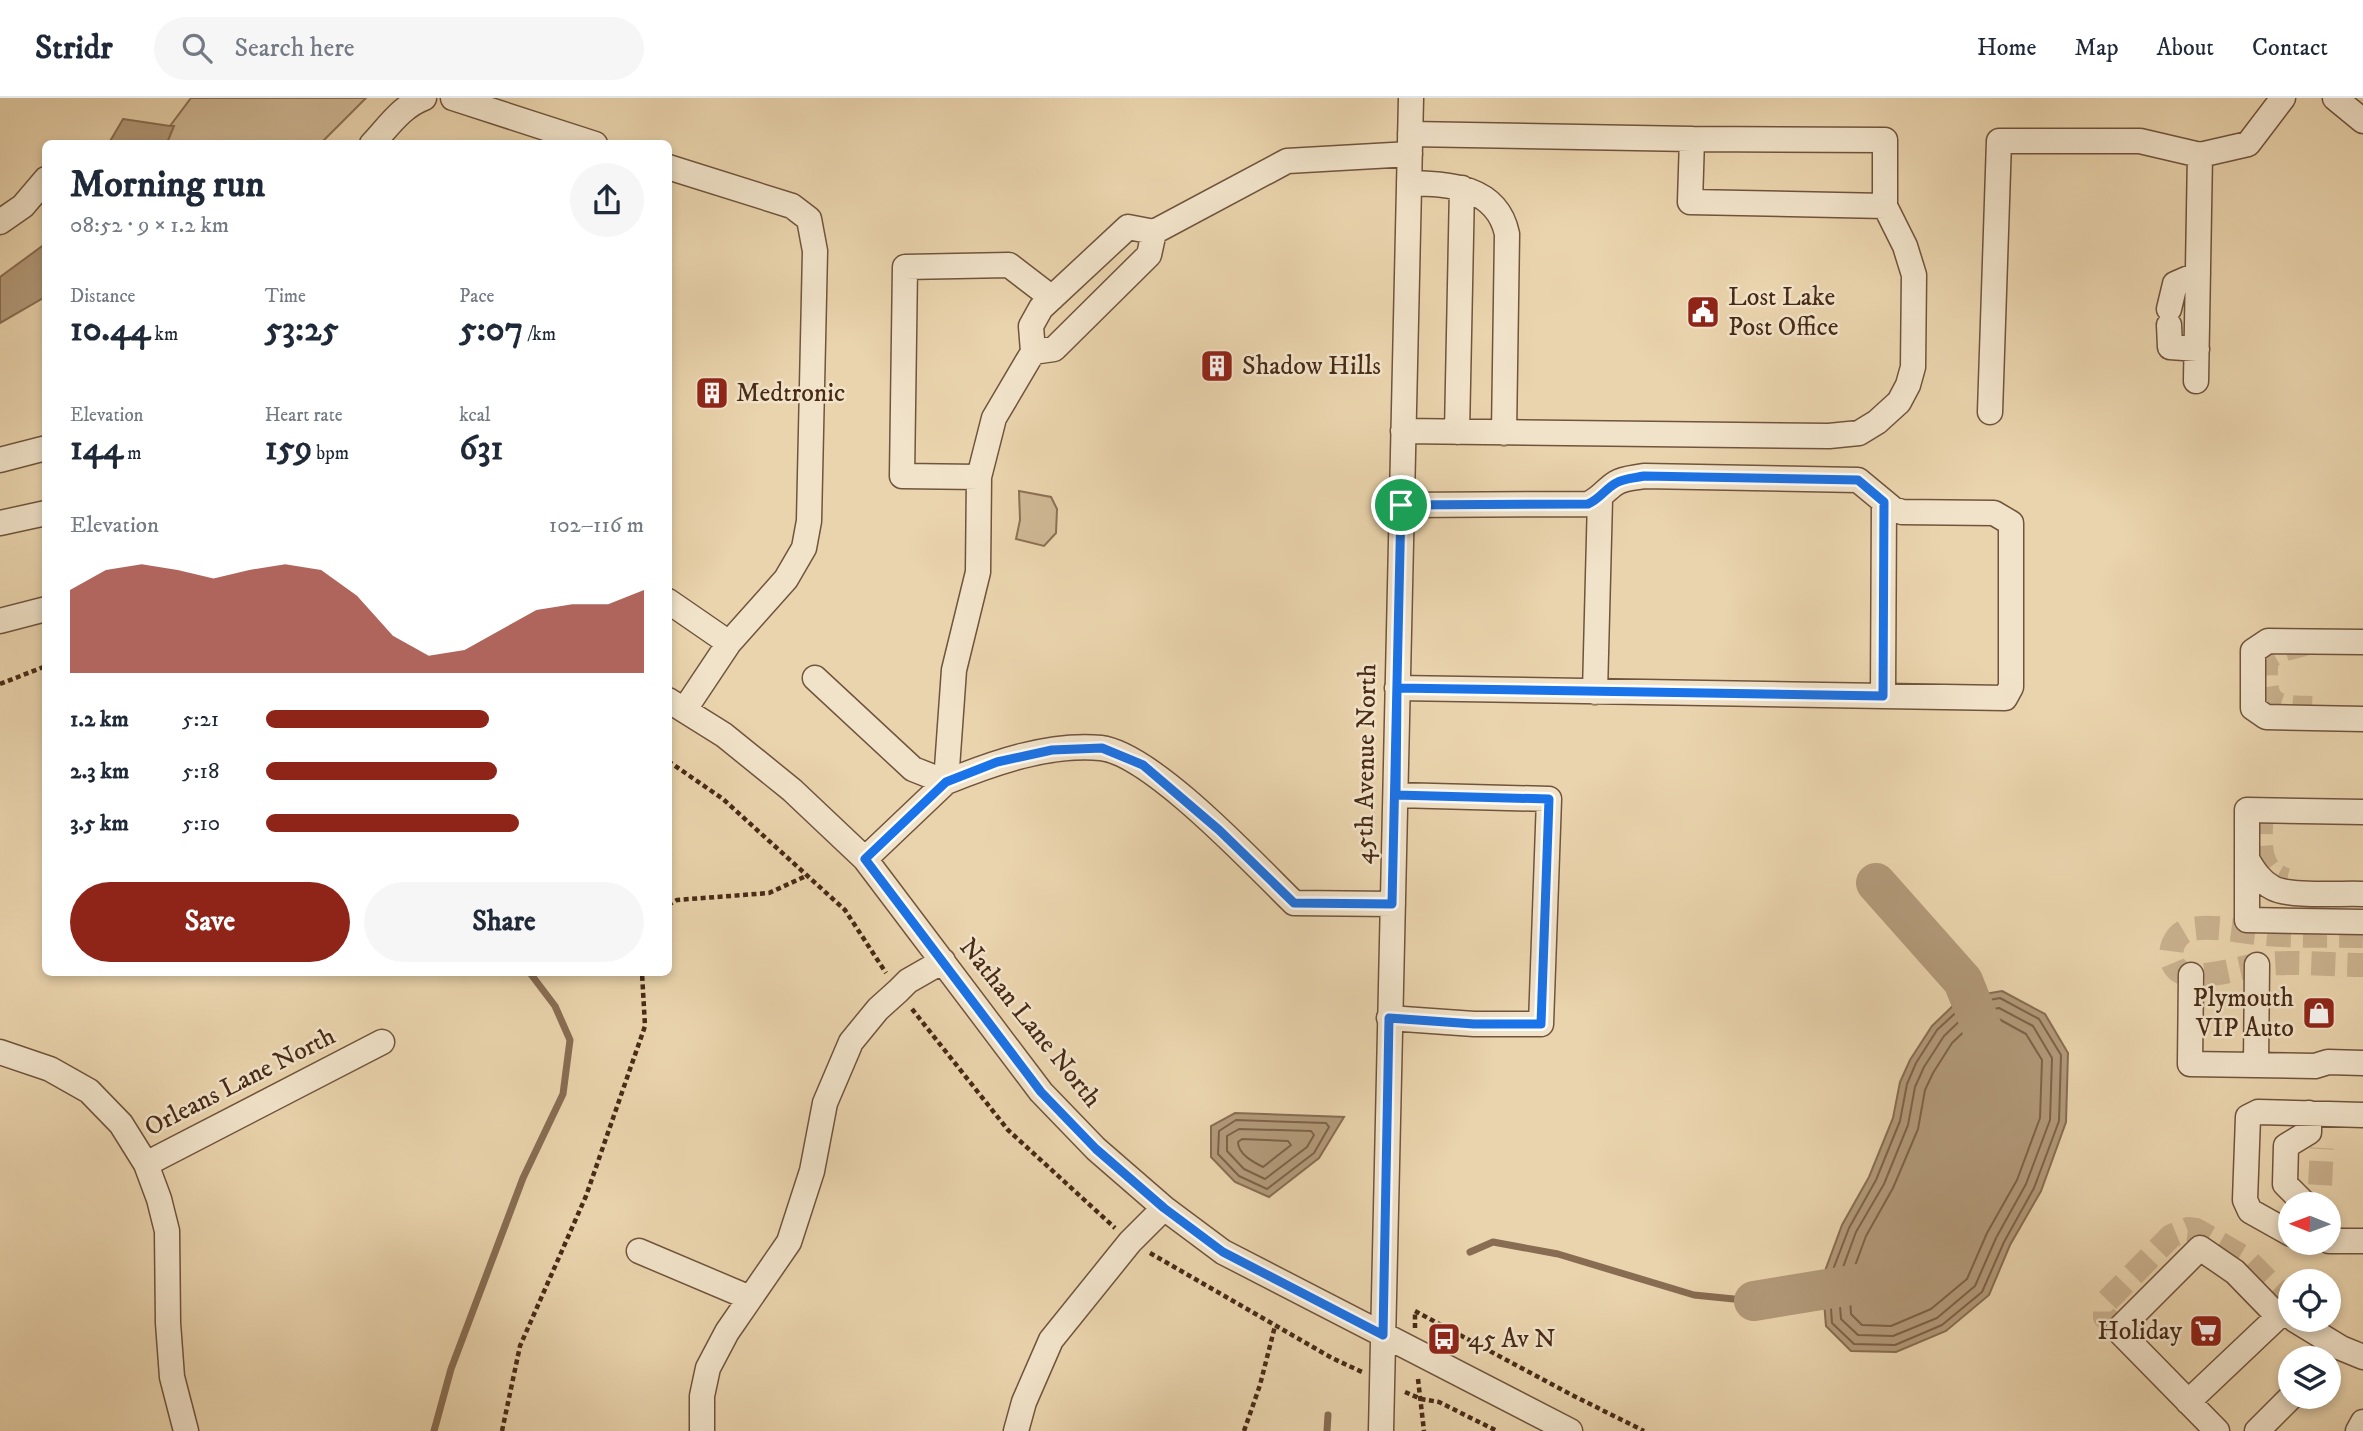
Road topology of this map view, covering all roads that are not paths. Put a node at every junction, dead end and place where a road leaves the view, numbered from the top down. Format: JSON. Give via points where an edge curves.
{"nodes":[{"id":1,"x":424,"y":98,"type":"edge"},
{"id":2,"x":453,"y":98,"type":"edge"},
{"id":3,"x":1411,"y":98,"type":"edge"},
{"id":4,"x":2283,"y":98,"type":"edge"},
{"id":5,"x":2335,"y":98,"type":"edge"},
{"id":6,"x":2363,"y":121,"type":"edge"},
{"id":7,"x":1692,"y":139,"type":"junction"},
{"id":8,"x":376,"y":140,"type":"edge"},
{"id":9,"x":578,"y":140,"type":"edge"},
{"id":10,"x":1410,"y":144,"type":"junction"},
{"id":11,"x":2200,"y":155,"type":"junction"},
{"id":12,"x":672,"y":168,"type":"edge"},
{"id":13,"x":1409,"y":183,"type":"junction"},
{"id":14,"x":42,"y":184,"type":"edge"},
{"id":15,"x":1462,"y":188,"type":"junction"},
{"id":16,"x":1885,"y":206,"type":"junction"},
{"id":17,"x":0,"y":222,"type":"edge"},
{"id":18,"x":1154,"y":232,"type":"junction"},
{"id":19,"x":2198,"y":274,"type":"junction"},
{"id":20,"x":1052,"y":298,"type":"junction"},
{"id":21,"x":2197,"y":349,"type":"junction"},
{"id":22,"x":1033,"y":352,"type":"junction"},
{"id":23,"x":2196,"y":381,"type":"dead end"},
{"id":24,"x":1990,"y":412,"type":"dead end"},
{"id":25,"x":1403,"y":431,"type":"junction"},
{"id":26,"x":1457,"y":432,"type":"junction"},
{"id":27,"x":1504,"y":433,"type":"junction"},
{"id":28,"x":42,"y":449,"type":"edge"},
{"id":29,"x":0,"y":460,"type":"edge"},
{"id":30,"x":979,"y":477,"type":"junction"},
{"id":31,"x":1600,"y":499,"type":"junction"},
{"id":32,"x":1884,"y":502,"type":"junction"},
{"id":33,"x":1401,"y":505,"type":"junction"},
{"id":34,"x":42,"y":514,"type":"edge"},
{"id":35,"x":0,"y":523,"type":"edge"},
{"id":36,"x":672,"y":604,"type":"edge"},
{"id":37,"x":42,"y":610,"type":"edge"},
{"id":38,"x":0,"y":621,"type":"edge"},
{"id":39,"x":2363,"y":642,"type":"edge"},
{"id":40,"x":729,"y":643,"type":"junction"},
{"id":41,"x":815,"y":678,"type":"dead end"},
{"id":42,"x":1397,"y":688,"type":"junction"},
{"id":43,"x":1595,"y":692,"type":"junction"},
{"id":44,"x":1883,"y":696,"type":"junction"},
{"id":45,"x":677,"y":705,"type":"edge"},
{"id":46,"x":2363,"y":719,"type":"edge"},
{"id":47,"x":946,"y":782,"type":"junction"},
{"id":48,"x":1396,"y":795,"type":"junction"},
{"id":49,"x":2363,"y":812,"type":"edge"},
{"id":50,"x":865,"y":859,"type":"junction"},
{"id":51,"x":2247,"y":859,"type":"junction"},
{"id":52,"x":2363,"y":894,"type":"edge"},
{"id":53,"x":1392,"y":904,"type":"junction"},
{"id":54,"x":2363,"y":922,"type":"edge"},
{"id":55,"x":943,"y":961,"type":"junction"},
{"id":56,"x":2257,"y":965,"type":"dead end"},
{"id":57,"x":2191,"y":975,"type":"dead end"},
{"id":58,"x":1389,"y":1018,"type":"junction"},
{"id":59,"x":382,"y":1042,"type":"dead end"},
{"id":60,"x":0,"y":1052,"type":"edge"},
{"id":61,"x":2363,"y":1063,"type":"edge"},
{"id":62,"x":2256,"y":1065,"type":"junction"},
{"id":63,"x":2363,"y":1115,"type":"edge"},
{"id":64,"x":2312,"y":1136,"type":"junction"},
{"id":65,"x":146,"y":1164,"type":"junction"},
{"id":66,"x":2305,"y":1192,"type":"edge"},
{"id":67,"x":1164,"y":1208,"type":"junction"},
{"id":68,"x":2278,"y":1227,"type":"edge"},
{"id":69,"x":2342,"y":1241,"type":"edge"},
{"id":70,"x":2363,"y":1241,"type":"edge"},
{"id":71,"x":639,"y":1251,"type":"dead end"},
{"id":72,"x":750,"y":1298,"type":"junction"},
{"id":73,"x":2278,"y":1312,"type":"edge"},
{"id":74,"x":2278,"y":1326,"type":"edge"},
{"id":75,"x":2312,"y":1332,"type":"edge"},
{"id":76,"x":1383,"y":1335,"type":"junction"},
{"id":77,"x":2344,"y":1355,"type":"edge"},
{"id":78,"x":2188,"y":1402,"type":"junction"},
{"id":79,"x":2279,"y":1409,"type":"edge"},
{"id":80,"x":2363,"y":1422,"type":"edge"},
{"id":81,"x":186,"y":1431,"type":"edge"},
{"id":82,"x":702,"y":1431,"type":"edge"},
{"id":83,"x":1016,"y":1431,"type":"edge"},
{"id":84,"x":1381,"y":1431,"type":"edge"},
{"id":85,"x":1570,"y":1431,"type":"edge"},
{"id":86,"x":2217,"y":1431,"type":"edge"},
{"id":87,"x":2257,"y":1431,"type":"edge"},
{"id":88,"x":2357,"y":1431,"type":"edge"}],
"edges":[{"from":1,"to":8,"type":"street","via":[[403,110]]},
{"from":2,"to":9,"type":"street"},
{"from":3,"to":10,"type":"street","name":"45th Avenue North"},
{"from":4,"to":11,"type":"street","via":[[2248,145]]},
{"from":5,"to":6,"type":"street"},
{"from":7,"to":10,"type":"street"},
{"from":7,"to":16,"type":"street","via":[[1690,202]]},
{"from":7,"to":16,"type":"street","via":[[1885,140]]},
{"from":10,"to":13,"type":"street","name":"45th Avenue North"},
{"from":10,"to":18,"type":"street","via":[[1287,161]]},
{"from":11,"to":19,"type":"street"},
{"from":11,"to":24,"type":"street","via":[[2140,141],[1999,141]]},
{"from":12,"to":40,"type":"street","via":[[792,206],[809,219],[815,251],[809,521],[804,548],[786,579]]},
{"from":13,"to":15,"type":"street"},
{"from":13,"to":25,"type":"street","name":"45th Avenue North"},
{"from":14,"to":17,"type":"street","via":[[23,206]]},
{"from":15,"to":26,"type":"street"},
{"from":15,"to":27,"type":"street","via":[[1494,207],[1507,234]]},
{"from":16,"to":27,"type":"street","via":[[1914,275],[1913,367],[1899,402],[1858,433]]},
{"from":18,"to":20,"type":"street","via":[[1128,227]]},
{"from":18,"to":22,"type":"street","via":[[1149,255],[1083,321],[1054,349]]},
{"from":19,"to":21,"type":"street"},
{"from":19,"to":21,"type":"street","via":[[2175,284],[2169,317],[2170,347]]},
{"from":20,"to":22,"type":"street","via":[[1031,326]]},
{"from":20,"to":30,"type":"street","via":[[1009,265],[905,267],[902,476]]},
{"from":21,"to":23,"type":"street"},
{"from":22,"to":30,"type":"street","via":[[994,418]]},
{"from":25,"to":26,"type":"street"},
{"from":25,"to":33,"type":"street","name":"45th Avenue North"},
{"from":26,"to":27,"type":"street"},
{"from":28,"to":29,"type":"street"},
{"from":30,"to":47,"type":"street","via":[[978,572],[954,670]]},
{"from":31,"to":32,"type":"street","via":[[1614,484],[1644,476],[1858,480]]},
{"from":31,"to":33,"type":"street","via":[[1588,504]]},
{"from":31,"to":43,"type":"street"},
{"from":32,"to":44,"type":"street"},
{"from":32,"to":44,"type":"street","via":[[1902,512],[1994,513],[2011,523],[2011,687],[2005,698]]},
{"from":33,"to":42,"type":"street","name":"45th Avenue North"},
{"from":34,"to":35,"type":"street"},
{"from":36,"to":40,"type":"street"},
{"from":37,"to":38,"type":"street"},
{"from":39,"to":46,"type":"street","via":[[2268,641],[2253,651],[2253,708],[2266,718]]},
{"from":40,"to":45,"type":"street"},
{"from":41,"to":47,"type":"street","via":[[913,769]]},
{"from":42,"to":43,"type":"street"},
{"from":42,"to":48,"type":"street","name":"45th Avenue North"},
{"from":43,"to":44,"type":"street"},
{"from":45,"to":50,"type":"street","name":"Nathan Lane North","via":[[724,735],[792,790]]},
{"from":47,"to":50,"type":"street"},
{"from":47,"to":53,"type":"street","via":[[1024,756],[1102,748],[1143,765],[1294,903]]},
{"from":48,"to":53,"type":"street","name":"45th Avenue North"},
{"from":48,"to":58,"type":"street","via":[[1549,799],[1541,1024]]},
{"from":49,"to":51,"type":"street","via":[[2247,810]]},
{"from":50,"to":55,"type":"street","name":"Nathan Lane North"},
{"from":51,"to":52,"type":"street","via":[[2275,890]]},
{"from":51,"to":54,"type":"street","via":[[2247,920]]},
{"from":53,"to":58,"type":"street","name":"45th Avenue North"},
{"from":55,"to":67,"type":"street","name":"Nathan Lane North","via":[[1041,1092],[1096,1149]]},
{"from":55,"to":72,"type":"street","via":[[908,981],[851,1042],[825,1103],[813,1171],[789,1242]]},
{"from":56,"to":62,"type":"street"},
{"from":57,"to":62,"type":"street","via":[[2190,1064]]},
{"from":58,"to":76,"type":"street","name":"45th Avenue North"},
{"from":59,"to":65,"type":"street","name":"Orleans Lane North"},
{"from":60,"to":65,"type":"street","name":"Orleans Lane North","via":[[50,1069],[89,1091],[121,1124]]},
{"from":61,"to":62,"type":"street"},
{"from":63,"to":64,"type":"street"},
{"from":64,"to":66,"type":"street","via":[[2286,1146],[2286,1184]]},
{"from":64,"to":68,"type":"street","via":[[2258,1112],[2248,1117],[2245,1199],[2250,1211]]},
{"from":65,"to":81,"type":"street","via":[[167,1231],[172,1377]]},
{"from":67,"to":76,"type":"street","name":"Nathan Lane North","via":[[1223,1252]]},
{"from":67,"to":83,"type":"street","via":[[1130,1242],[1051,1340]]},
{"from":69,"to":70,"type":"street"},
{"from":71,"to":72,"type":"street"},
{"from":72,"to":82,"type":"street","via":[[708,1368]]},
{"from":73,"to":78,"type":"street","via":[[2235,1272],[2200,1248],[2118,1330]]},
{"from":74,"to":78,"type":"street"},
{"from":75,"to":77,"type":"street"},
{"from":76,"to":84,"type":"street","name":"45th Avenue North"},
{"from":76,"to":85,"type":"street","name":"Nathan Lane North"},
{"from":78,"to":86,"type":"street"},
{"from":79,"to":87,"type":"street"},
{"from":80,"to":88,"type":"street"}]}
